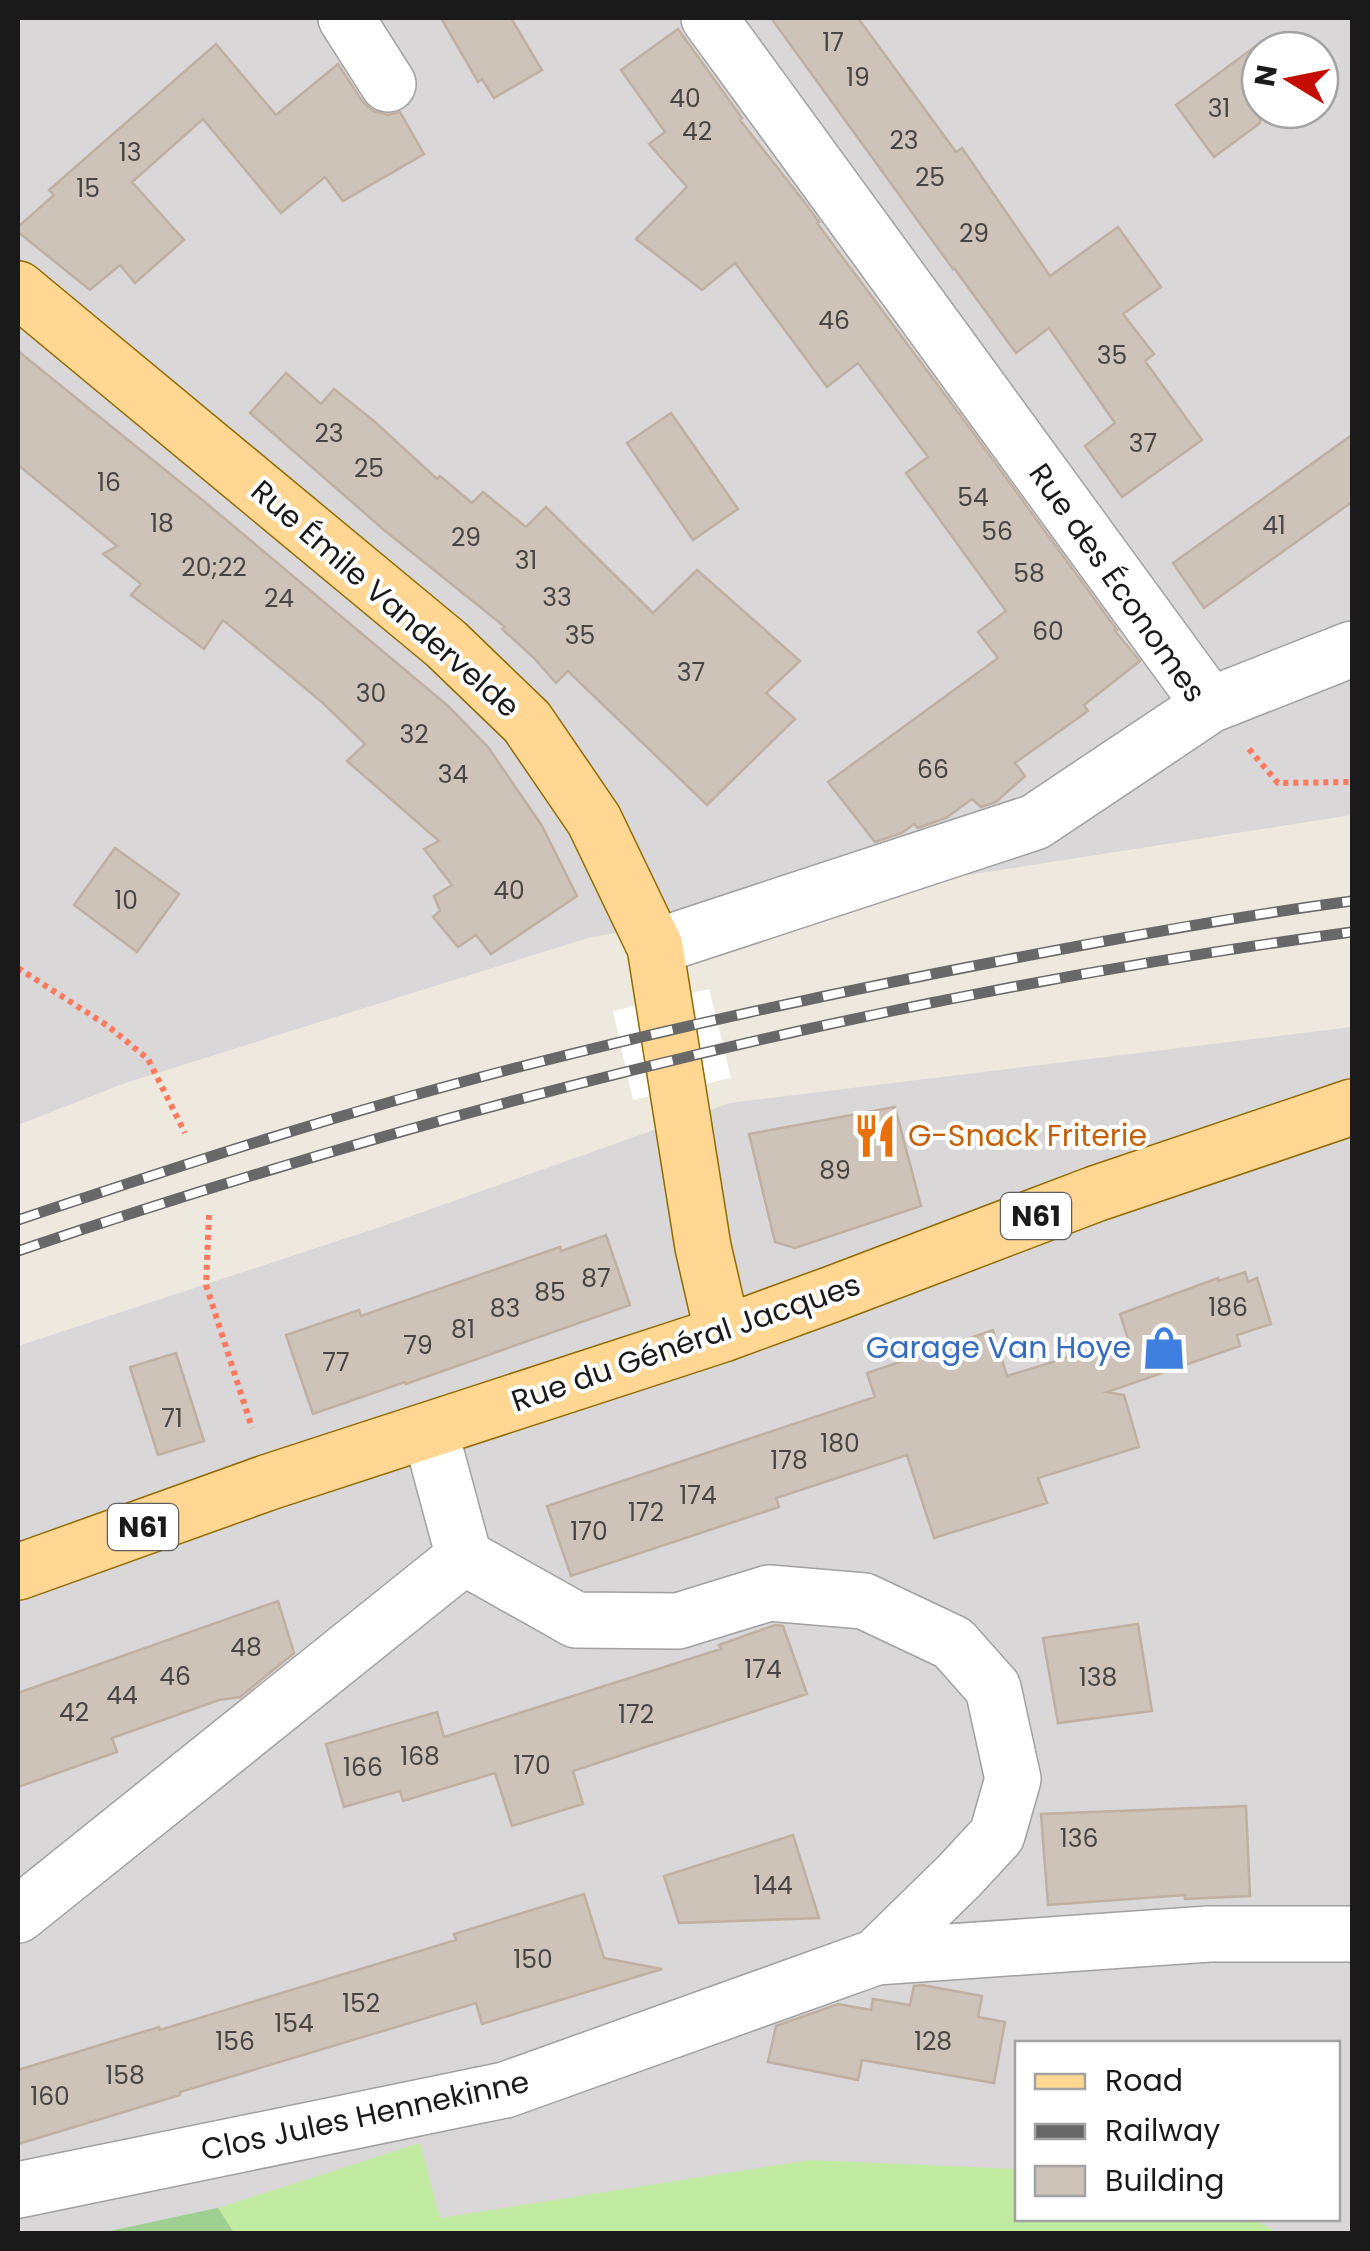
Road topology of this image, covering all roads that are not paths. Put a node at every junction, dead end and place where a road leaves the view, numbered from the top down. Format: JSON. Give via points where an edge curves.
{"nodes":[{"id":1,"x":346,"y":18,"type":"edge"},
{"id":2,"x":709,"y":18,"type":"edge"},
{"id":3,"x":388,"y":84,"type":"dead end"},
{"id":4,"x":18,"y":289,"type":"edge"},
{"id":5,"x":1352,"y":649,"type":"edge"},
{"id":6,"x":1210,"y":706,"type":"junction"},
{"id":7,"x":655,"y":948,"type":"junction"},
{"id":8,"x":1352,"y":1107,"type":"edge"},
{"id":9,"x":723,"y":1334,"type":"junction"},
{"id":10,"x":430,"y":1431,"type":"junction"},
{"id":11,"x":464,"y":1557,"type":"junction"},
{"id":12,"x":18,"y":1572,"type":"edge"},
{"id":13,"x":18,"y":1916,"type":"edge"},
{"id":14,"x":1352,"y":1934,"type":"edge"},
{"id":15,"x":876,"y":1957,"type":"junction"},
{"id":16,"x":18,"y":2190,"type":"edge"}],
"edges":[{"from":1,"to":3,"type":"street"},
{"from":2,"to":6,"type":"street","name":"Rue des Économes"},
{"from":4,"to":7,"type":"main road","name":"Rue Émile Vandervelde","via":[[446,644],[528,722],[594,820]]},
{"from":5,"to":6,"type":"street"},
{"from":6,"to":7,"type":"street","name":"Rue des Économes","via":[[1035,822]]},
{"from":7,"to":9,"type":"main road","name":"Rue Émile Vandervelde","via":[[702,1246]]},
{"from":8,"to":9,"type":"main road","name":"Rue du Général Jacques","number":"N61","via":[[1095,1194]]},
{"from":9,"to":10,"type":"main road","name":"Rue du Général Jacques","number":"N61"},
{"from":10,"to":11,"type":"street"},
{"from":10,"to":12,"type":"main road","name":"Rue du Général Jacques","number":"N61"},
{"from":11,"to":13,"type":"street"},
{"from":11,"to":15,"type":"street","name":"Clos Jules Hennekinne","via":[[576,1620],[678,1621],[769,1593],[864,1602],[953,1643],[993,1688],[1013,1779],[998,1834]]},
{"from":14,"to":15,"type":"street","name":"Clos Jules Hennekinne","via":[[1208,1934]]},
{"from":15,"to":16,"type":"street","name":"Clos Jules Hennekinne","via":[[505,2090]]}]}
